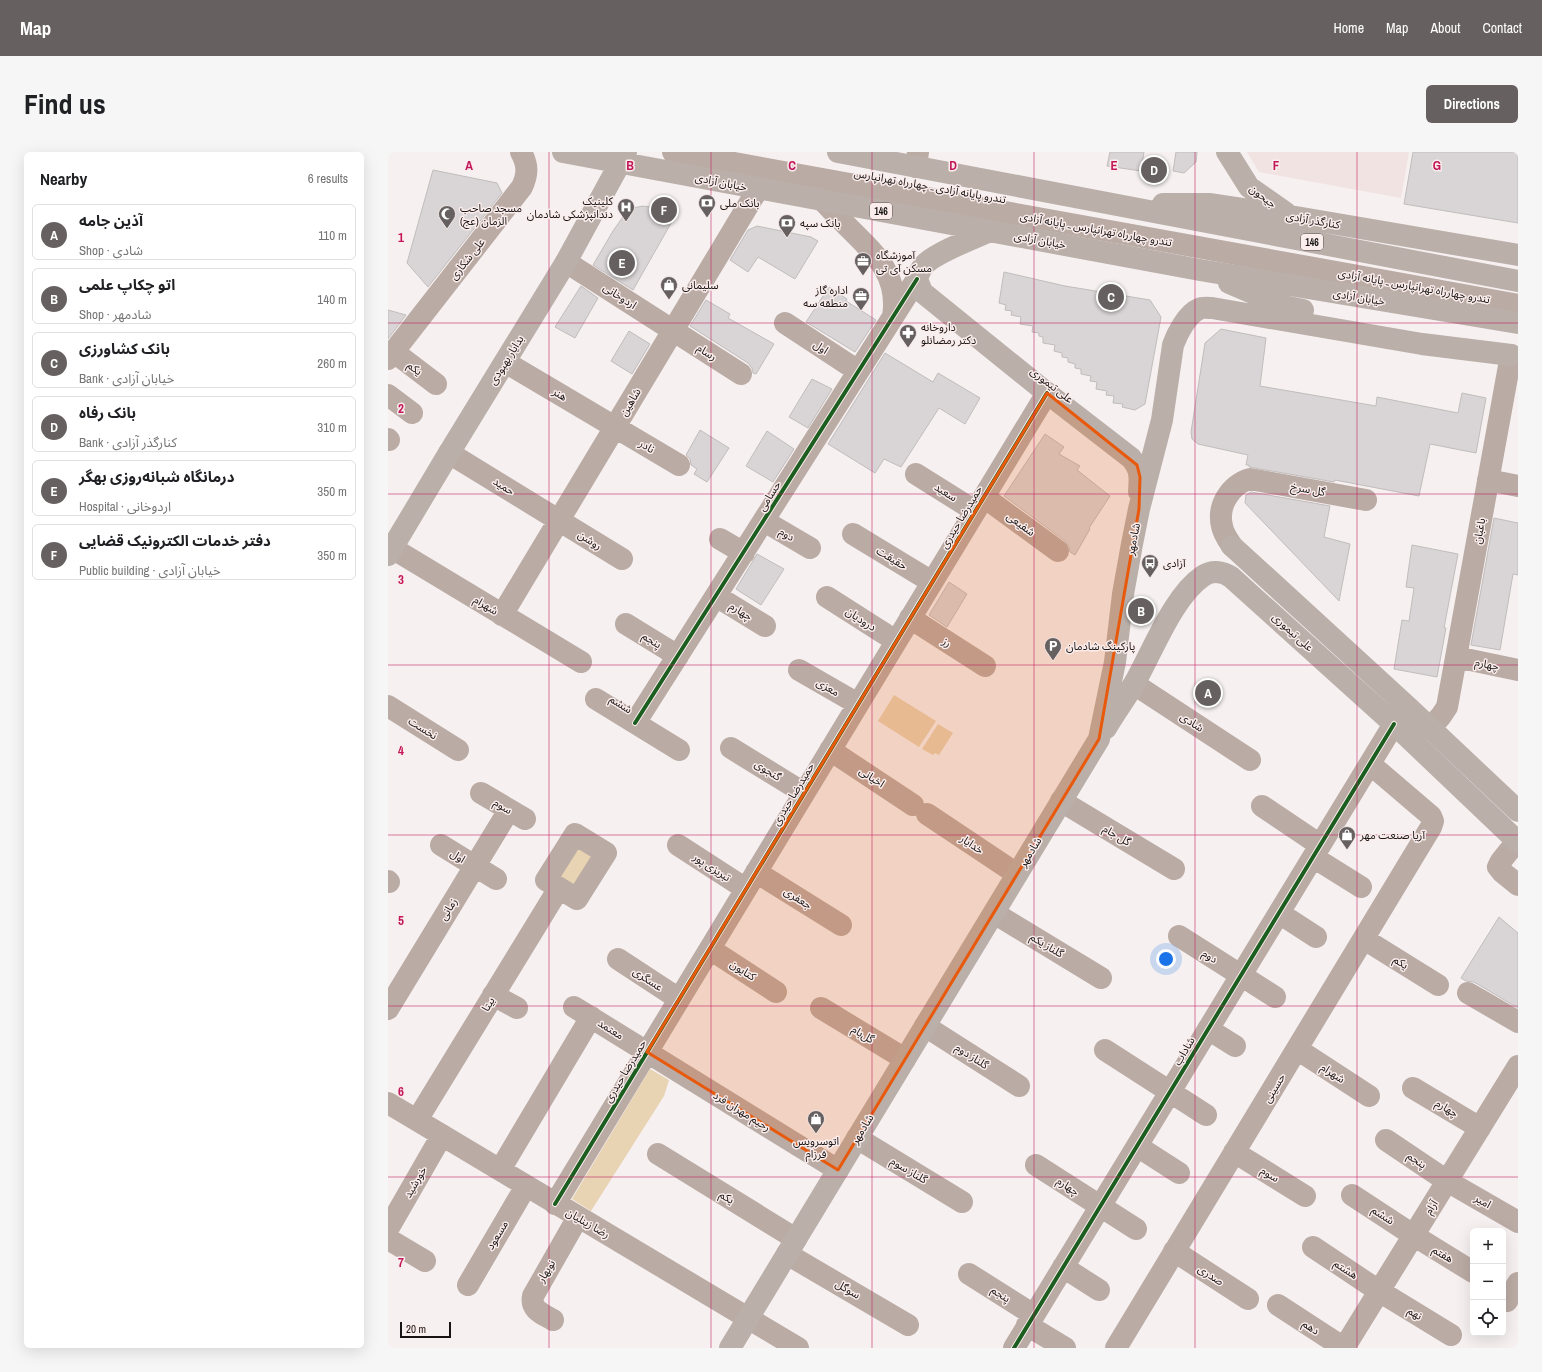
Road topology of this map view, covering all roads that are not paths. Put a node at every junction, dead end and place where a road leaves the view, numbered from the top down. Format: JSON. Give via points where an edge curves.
{"nodes":[{"id":1,"x":521,"y":152,"type":"edge"},
{"id":2,"x":563,"y":152,"type":"edge"},
{"id":3,"x":743,"y":152,"type":"edge"},
{"id":4,"x":838,"y":152,"type":"edge"},
{"id":5,"x":1227,"y":152,"type":"edge"},
{"id":6,"x":623,"y":157,"type":"edge"},
{"id":7,"x":665,"y":158,"type":"edge"},
{"id":8,"x":917,"y":160,"type":"edge"},
{"id":9,"x":758,"y":189,"type":"junction"},
{"id":10,"x":822,"y":200,"type":"junction"},
{"id":11,"x":1106,"y":204,"type":"junction"},
{"id":12,"x":1290,"y":216,"type":"junction"},
{"id":13,"x":990,"y":231,"type":"junction"},
{"id":14,"x":1518,"y":255,"type":"edge"},
{"id":15,"x":566,"y":262,"type":"junction"},
{"id":16,"x":1200,"y":270,"type":"junction"},
{"id":17,"x":917,"y":279,"type":"junction"},
{"id":18,"x":1518,"y":281,"type":"edge"},
{"id":19,"x":1518,"y":295,"type":"edge"},
{"id":20,"x":1518,"y":305,"type":"edge"},
{"id":21,"x":893,"y":316,"type":"junction"},
{"id":22,"x":784,"y":323,"type":"dead end"},
{"id":23,"x":1518,"y":323,"type":"edge"},
{"id":24,"x":673,"y":330,"type":"junction"},
{"id":25,"x":391,"y":355,"type":"edge"},
{"id":26,"x":1515,"y":356,"type":"edge"},
{"id":27,"x":505,"y":362,"type":"junction"},
{"id":28,"x":858,"y":371,"type":"junction"},
{"id":29,"x":741,"y":374,"type":"dead end"},
{"id":30,"x":436,"y":384,"type":"dead end"},
{"id":31,"x":1047,"y":393,"type":"junction"},
{"id":32,"x":388,"y":395,"type":"edge"},
{"id":33,"x":412,"y":413,"type":"dead end"},
{"id":34,"x":615,"y":427,"type":"junction"},
{"id":35,"x":449,"y":452,"type":"junction"},
{"id":36,"x":679,"y":465,"type":"dead end"},
{"id":37,"x":916,"y":474,"type":"dead end"},
{"id":38,"x":1488,"y":480,"type":"junction"},
{"id":39,"x":1518,"y":486,"type":"edge"},
{"id":40,"x":1366,"y":500,"type":"dead end"},
{"id":41,"x":980,"y":504,"type":"junction"},
{"id":42,"x":1139,"y":509,"type":"junction"},
{"id":43,"x":559,"y":520,"type":"junction"},
{"id":44,"x":764,"y":521,"type":"junction"},
{"id":45,"x":853,"y":534,"type":"dead end"},
{"id":46,"x":720,"y":539,"type":"dead end"},
{"id":47,"x":392,"y":542,"type":"edge"},
{"id":48,"x":1232,"y":546,"type":"joint"},
{"id":49,"x":810,"y":548,"type":"dead end"},
{"id":50,"x":1058,"y":551,"type":"dead end"},
{"id":51,"x":744,"y":552,"type":"junction"},
{"id":52,"x":622,"y":559,"type":"dead end"},
{"id":53,"x":932,"y":582,"type":"junction"},
{"id":54,"x":716,"y":596,"type":"junction"},
{"id":55,"x":827,"y":597,"type":"dead end"},
{"id":56,"x":502,"y":615,"type":"junction"},
{"id":57,"x":910,"y":618,"type":"junction"},
{"id":58,"x":626,"y":624,"type":"dead end"},
{"id":59,"x":765,"y":626,"type":"dead end"},
{"id":60,"x":896,"y":641,"type":"junction"},
{"id":61,"x":678,"y":656,"type":"junction"},
{"id":62,"x":1456,"y":657,"type":"junction"},
{"id":63,"x":581,"y":662,"type":"dead end"},
{"id":64,"x":985,"y":666,"type":"dead end"},
{"id":65,"x":799,"y":670,"type":"dead end"},
{"id":66,"x":1518,"y":670,"type":"edge"},
{"id":67,"x":1134,"y":684,"type":"junction"},
{"id":68,"x":596,"y":699,"type":"dead end"},
{"id":69,"x":858,"y":704,"type":"junction"},
{"id":70,"x":388,"y":706,"type":"edge"},
{"id":71,"x":1402,"y":716,"type":"junction"},
{"id":72,"x":635,"y":724,"type":"junction"},
{"id":73,"x":1430,"y":728,"type":"junction"},
{"id":74,"x":1099,"y":739,"type":"junction"},
{"id":75,"x":731,"y":748,"type":"dead end"},
{"id":76,"x":458,"y":750,"type":"dead end"},
{"id":77,"x":679,"y":750,"type":"dead end"},
{"id":78,"x":830,"y":750,"type":"junction"},
{"id":79,"x":1250,"y":760,"type":"dead end"},
{"id":80,"x":1370,"y":764,"type":"junction"},
{"id":81,"x":804,"y":793,"type":"junction"},
{"id":82,"x":481,"y":794,"type":"dead end"},
{"id":83,"x":1061,"y":802,"type":"junction"},
{"id":84,"x":1262,"y":806,"type":"dead end"},
{"id":85,"x":920,"y":809,"type":"joint"},
{"id":86,"x":1518,"y":811,"type":"edge"},
{"id":87,"x":517,"y":815,"type":"joint"},
{"id":88,"x":1517,"y":841,"type":"edge"},
{"id":89,"x":441,"y":845,"type":"dead end"},
{"id":90,"x":678,"y":845,"type":"dead end"},
{"id":91,"x":1317,"y":851,"type":"junction"},
{"id":92,"x":475,"y":866,"type":"junction"},
{"id":93,"x":1174,"y":869,"type":"dead end"},
{"id":94,"x":1017,"y":874,"type":"junction"},
{"id":95,"x":496,"y":879,"type":"dead end"},
{"id":96,"x":751,"y":881,"type":"junction"},
{"id":97,"x":1518,"y":885,"type":"edge"},
{"id":98,"x":1361,"y":887,"type":"dead end"},
{"id":99,"x":559,"y":888,"type":"dead end"},
{"id":100,"x":994,"y":913,"type":"junction"},
{"id":101,"x":1279,"y":913,"type":"junction"},
{"id":102,"x":841,"y":925,"type":"dead end"},
{"id":103,"x":1179,"y":936,"type":"dead end"},
{"id":104,"x":1316,"y":937,"type":"dead end"},
{"id":105,"x":1364,"y":939,"type":"junction"},
{"id":106,"x":710,"y":949,"type":"junction"},
{"id":107,"x":618,"y":959,"type":"dead end"},
{"id":108,"x":1241,"y":976,"type":"junction"},
{"id":109,"x":1101,"y":978,"type":"dead end"},
{"id":110,"x":1438,"y":985,"type":"dead end"},
{"id":111,"x":776,"y":992,"type":"dead end"},
{"id":112,"x":1468,"y":993,"type":"dead end"},
{"id":113,"x":493,"y":995,"type":"junction"},
{"id":114,"x":1275,"y":997,"type":"dead end"},
{"id":115,"x":679,"y":999,"type":"junction"},
{"id":116,"x":517,"y":1008,"type":"dead end"},
{"id":117,"x":821,"y":1008,"type":"dead end"},
{"id":118,"x":388,"y":1009,"type":"edge"},
{"id":119,"x":1518,"y":1022,"type":"edge"},
{"id":120,"x":925,"y":1026,"type":"junction"},
{"id":121,"x":1208,"y":1029,"type":"junction"},
{"id":122,"x":1236,"y":1046,"type":"dead end"},
{"id":123,"x":1297,"y":1049,"type":"junction"},
{"id":124,"x":1105,"y":1050,"type":"dead end"},
{"id":125,"x":647,"y":1052,"type":"junction"},
{"id":126,"x":905,"y":1059,"type":"junction"},
{"id":127,"x":1517,"y":1070,"type":"edge"},
{"id":128,"x":1019,"y":1086,"type":"dead end"},
{"id":129,"x":1413,"y":1088,"type":"dead end"},
{"id":130,"x":1170,"y":1091,"type":"junction"},
{"id":131,"x":1369,"y":1096,"type":"dead end"},
{"id":132,"x":388,"y":1103,"type":"edge"},
{"id":133,"x":1206,"y":1115,"type":"dead end"},
{"id":134,"x":417,"y":1120,"type":"junction"},
{"id":135,"x":1480,"y":1128,"type":"junction"},
{"id":136,"x":442,"y":1135,"type":"junction"},
{"id":137,"x":857,"y":1138,"type":"junction"},
{"id":138,"x":1386,"y":1140,"type":"dead end"},
{"id":139,"x":1136,"y":1146,"type":"junction"},
{"id":140,"x":1234,"y":1152,"type":"junction"},
{"id":141,"x":658,"y":1154,"type":"dead end"},
{"id":142,"x":1036,"y":1166,"type":"dead end"},
{"id":143,"x":500,"y":1170,"type":"junction"},
{"id":144,"x":838,"y":1170,"type":"junction"},
{"id":145,"x":1179,"y":1173,"type":"dead end"},
{"id":146,"x":1447,"y":1181,"type":"junction"},
{"id":147,"x":526,"y":1186,"type":"junction"},
{"id":148,"x":1352,"y":1195,"type":"dead end"},
{"id":149,"x":1305,"y":1196,"type":"dead end"},
{"id":150,"x":962,"y":1202,"type":"dead end"},
{"id":151,"x":555,"y":1204,"type":"junction"},
{"id":152,"x":1100,"y":1207,"type":"junction"},
{"id":153,"x":578,"y":1217,"type":"junction"},
{"id":154,"x":1518,"y":1222,"type":"edge"},
{"id":155,"x":388,"y":1229,"type":"edge"},
{"id":156,"x":1136,"y":1229,"type":"dead end"},
{"id":157,"x":1413,"y":1235,"type":"junction"},
{"id":158,"x":388,"y":1239,"type":"edge"},
{"id":159,"x":792,"y":1246,"type":"junction"},
{"id":160,"x":1313,"y":1247,"type":"dead end"},
{"id":161,"x":1174,"y":1251,"type":"junction"},
{"id":162,"x":425,"y":1261,"type":"dead end"},
{"id":163,"x":1063,"y":1267,"type":"junction"},
{"id":164,"x":1470,"y":1270,"type":"edge"},
{"id":165,"x":969,"y":1274,"type":"dead end"},
{"id":166,"x":1518,"y":1283,"type":"edge"},
{"id":167,"x":468,"y":1285,"type":"dead end"},
{"id":168,"x":1099,"y":1290,"type":"dead end"},
{"id":169,"x":1379,"y":1291,"type":"junction"},
{"id":170,"x":1248,"y":1299,"type":"dead end"},
{"id":171,"x":1507,"y":1301,"type":"dead end"},
{"id":172,"x":1278,"y":1305,"type":"dead end"},
{"id":173,"x":748,"y":1318,"type":"junction"},
{"id":174,"x":553,"y":1320,"type":"dead end"},
{"id":175,"x":1031,"y":1320,"type":"junction"},
{"id":176,"x":908,"y":1324,"type":"dead end"},
{"id":177,"x":1451,"y":1335,"type":"dead end"},
{"id":178,"x":730,"y":1348,"type":"edge"},
{"id":179,"x":798,"y":1348,"type":"edge"},
{"id":180,"x":1014,"y":1348,"type":"edge"},
{"id":181,"x":1065,"y":1348,"type":"edge"},
{"id":182,"x":1116,"y":1348,"type":"edge"},
{"id":183,"x":1344,"y":1348,"type":"edge"}],
"edges":[{"from":1,"to":25,"type":"street","name":"علی شکاری","via":[[527,168],[522,187]]},
{"from":2,"to":6,"type":"main road","name":"خیابان آزادی","number":"146"},
{"from":3,"to":19,"type":"street","name":"تندرو پایانه آزادی ـ چهارراه تهرانپارس"},
{"from":4,"to":8,"type":"main road","number":"146"},
{"from":5,"to":12,"type":"main road","name":"جیحون","via":[[1249,187]]},
{"from":6,"to":7,"type":"main road","name":"خیابان آزادی","number":"146"},
{"from":6,"to":15,"type":"main road","name":"بدایار بهبودی"},
{"from":7,"to":9,"type":"main road","name":"خیابان آزادی","number":"146"},
{"from":7,"to":20,"type":"street","name":"تندرو چهارراه تهرانپارس ـ پایانه آزادی"},
{"from":8,"to":11,"type":"main road","number":"146"},
{"from":9,"to":10,"type":"main road","name":"خیابان آزادی","number":"146"},
{"from":9,"to":24,"type":"street","name":"شاهین"},
{"from":10,"to":13,"type":"main road","name":"خیابان آزادی","number":"146"},
{"from":10,"to":21,"type":"street","via":[[872,251],[885,269],[893,291]]},
{"from":11,"to":12,"type":"main road","name":"کنارگذر آزادی","via":[[1210,204]]},
{"from":11,"to":18,"type":"main road","number":"146"},
{"from":12,"to":14,"type":"main road","name":"کنارگذر آزادی"},
{"from":13,"to":16,"type":"main road","name":"خیابان آزادی","number":"146"},
{"from":13,"to":17,"type":"main road","via":[[924,263]]},
{"from":15,"to":24,"type":"street","name":"اردوخانی"},
{"from":15,"to":27,"type":"main road","name":"بدایار بهبودی"},
{"from":16,"to":23,"type":"main road","name":"خیابان آزادی","number":"146"},
{"from":16,"to":26,"type":"main road","via":[[1283,306]]},
{"from":17,"to":21,"type":"street","name":"حسامی"},
{"from":17,"to":31,"type":"main road","name":"علی تیموری","via":[[922,292]]},
{"from":21,"to":28,"type":"street","name":"حسامی"},
{"from":22,"to":28,"type":"street","name":"اول"},
{"from":24,"to":29,"type":"street","name":"رسام"},
{"from":24,"to":34,"type":"street","name":"شاهین"},
{"from":25,"to":30,"type":"street","name":"یکم"},
{"from":26,"to":38,"type":"street","name":"باغبان"},
{"from":26,"to":42,"type":"main road","name":"شادمهر","via":[[1422,344],[1212,308],[1199,309],[1187,319],[1173,345],[1162,420]]},
{"from":27,"to":34,"type":"street","name":"هنر"},
{"from":27,"to":35,"type":"main road","name":"بدایار بهبودی"},
{"from":28,"to":44,"type":"street","name":"حسامی"},
{"from":31,"to":41,"type":"street","name":"حمیدرضا حیدری"},
{"from":31,"to":42,"type":"main road","name":"علی تیموری","via":[[1137,465],[1140,477]]},
{"from":32,"to":33,"type":"street"},
{"from":34,"to":36,"type":"street","name":"نادر"},
{"from":34,"to":43,"type":"street","name":"شاهین"},
{"from":35,"to":43,"type":"street","name":"حمید"},
{"from":35,"to":47,"type":"main road","name":"بدایار بهبودی"},
{"from":37,"to":41,"type":"street","name":"سعید"},
{"from":38,"to":39,"type":"street"},
{"from":38,"to":62,"type":"street","name":"باغبان"},
{"from":40,"to":48,"type":"street","name":"گل سرخ","via":[[1250,479],[1243,481],[1231,491],[1222,508],[1222,526]]},
{"from":41,"to":50,"type":"street","name":"شفیعی"},
{"from":41,"to":53,"type":"street","name":"حمیدرضا حیدری"},
{"from":42,"to":74,"type":"main road","name":"شادمهر","via":[[1123,594],[1115,662]]},
{"from":43,"to":52,"type":"street","name":"روشن"},
{"from":43,"to":56,"type":"street","name":"شاهین"},
{"from":44,"to":49,"type":"street","name":"دوم"},
{"from":44,"to":51,"type":"street","name":"حسامی"},
{"from":45,"to":53,"type":"street","name":"حقیقت"},
{"from":46,"to":51,"type":"street"},
{"from":47,"to":56,"type":"street","name":"شهرام"},
{"from":48,"to":71,"type":"main road","name":"علی تیموری"},
{"from":51,"to":54,"type":"street","name":"حسامی"},
{"from":53,"to":57,"type":"street","name":"حمیدرضا حیدری"},
{"from":54,"to":59,"type":"street","name":"چهارم"},
{"from":54,"to":61,"type":"street","name":"حسامی"},
{"from":55,"to":60,"type":"street","name":"درودیان"},
{"from":56,"to":63,"type":"street","name":"شهرام"},
{"from":57,"to":60,"type":"street","name":"حمیدرضا حیدری"},
{"from":57,"to":64,"type":"street","name":"رز"},
{"from":58,"to":61,"type":"street","name":"پنجم"},
{"from":60,"to":69,"type":"street","name":"حمیدرضا حیدری"},
{"from":61,"to":72,"type":"street","name":"حسامی"},
{"from":62,"to":66,"type":"street","name":"چهارم"},
{"from":62,"to":73,"type":"street","name":"باغبان","via":[[1446,707]]},
{"from":65,"to":69,"type":"street","name":"معزی"},
{"from":67,"to":71,"type":"main road","name":"علی تیموری","via":[[1167,622],[1186,593],[1203,576],[1210,572],[1218,572],[1231,577]]},
{"from":67,"to":74,"type":"main road","name":"علی تیموری"},
{"from":67,"to":79,"type":"street","name":"شادی"},
{"from":68,"to":72,"type":"street","name":"ششم"},
{"from":69,"to":78,"type":"street","name":"حمیدرضا حیدری"},
{"from":70,"to":76,"type":"street","name":"نخست"},
{"from":71,"to":73,"type":"main road","name":"علی تیموری"},
{"from":71,"to":80,"type":"street","name":"شاداب"},
{"from":71,"to":88,"type":"main road","name":"علی تیموری"},
{"from":72,"to":77,"type":"street","name":"ششم"},
{"from":73,"to":86,"type":"main road","name":"علی تیموری"},
{"from":74,"to":83,"type":"main road","name":"شادمهر"},
{"from":75,"to":81,"type":"street","name":"گنجوی"},
{"from":78,"to":81,"type":"street","name":"حمیدرضا حیدری"},
{"from":78,"to":85,"type":"street","name":"اخیانی"},
{"from":80,"to":91,"type":"street","name":"شاداب"},
{"from":80,"to":105,"type":"street","name":"حسینی","via":[[1431,816],[1433,821]]},
{"from":81,"to":96,"type":"street","name":"حمیدرضا حیدری"},
{"from":82,"to":87,"type":"street","name":"سوم"},
{"from":83,"to":93,"type":"street","name":"گل جام"},
{"from":83,"to":94,"type":"main road","name":"شادمهر"},
{"from":84,"to":91,"type":"street"},
{"from":85,"to":94,"type":"street","name":"خدایار"},
{"from":87,"to":92,"type":"street","name":"زمانی"},
{"from":88,"to":97,"type":"street","via":[[1498,867]]},
{"from":89,"to":92,"type":"street","name":"اول"},
{"from":90,"to":96,"type":"street","name":"تبریزی‌ پور"},
{"from":91,"to":98,"type":"street"},
{"from":91,"to":101,"type":"street","name":"شاداب"},
{"from":92,"to":95,"type":"street"},
{"from":92,"to":118,"type":"street","name":"زمانی"},
{"from":94,"to":100,"type":"main road","name":"شادمهر"},
{"from":96,"to":102,"type":"street","name":"جعفری"},
{"from":96,"to":106,"type":"street","name":"حمیدرضا حیدری"},
{"from":99,"to":113,"type":"street","name":"بیتا"},
{"from":100,"to":109,"type":"street","name":"گلناز یکم"},
{"from":100,"to":120,"type":"main road","name":"شادمهر"},
{"from":101,"to":104,"type":"street"},
{"from":101,"to":108,"type":"street","name":"شاداب"},
{"from":103,"to":108,"type":"street","name":"دوم"},
{"from":105,"to":110,"type":"street","name":"یکم"},
{"from":105,"to":123,"type":"street","name":"حسینی"},
{"from":106,"to":111,"type":"street","name":"کتایون"},
{"from":106,"to":115,"type":"street","name":"حمیدرضا حیدری"},
{"from":107,"to":115,"type":"street","name":"عسگری"},
{"from":108,"to":114,"type":"street","name":"دوم"},
{"from":108,"to":121,"type":"street","name":"شاداب"},
{"from":112,"to":119,"type":"street"},
{"from":113,"to":116,"type":"street"},
{"from":113,"to":134,"type":"street","name":"بیتا"},
{"from":115,"to":125,"type":"street","name":"حمیدرضا حیدری"},
{"from":117,"to":126,"type":"street","name":"گل‌بام"},
{"from":120,"to":126,"type":"main road","name":"شادمهر"},
{"from":120,"to":128,"type":"street","name":"گلناز دوم"},
{"from":121,"to":122,"type":"street"},
{"from":121,"to":130,"type":"street","name":"شاداب"},
{"from":123,"to":131,"type":"street","name":"شهرام"},
{"from":123,"to":140,"type":"street","name":"حسینی"},
{"from":124,"to":130,"type":"street"},
{"from":125,"to":143,"type":"street","name":"معتمد","via":[[583,1012]]},
{"from":125,"to":144,"type":"street","name":"رحیم مهران فرد"},
{"from":125,"to":151,"type":"street","name":"حمیدرضا حیدری"},
{"from":126,"to":137,"type":"main road","name":"شادمهر"},
{"from":127,"to":135,"type":"street","name":"آرام"},
{"from":129,"to":135,"type":"street","name":"چهارم"},
{"from":130,"to":133,"type":"street"},
{"from":130,"to":139,"type":"street","name":"شاداب"},
{"from":132,"to":134,"type":"street","name":"رضا زینلیان"},
{"from":134,"to":136,"type":"street","name":"رضا زینلیان"},
{"from":135,"to":146,"type":"street","name":"آرام"},
{"from":136,"to":143,"type":"street","name":"رضا زینلیان"},
{"from":136,"to":155,"type":"street","name":"خورشید"},
{"from":137,"to":144,"type":"main road","name":"شادمهر"},
{"from":137,"to":150,"type":"street","name":"گلناز سوم"},
{"from":138,"to":146,"type":"street","name":"پنجم"},
{"from":139,"to":145,"type":"street"},
{"from":139,"to":152,"type":"street","name":"شاداب"},
{"from":140,"to":149,"type":"street","name":"سوم"},
{"from":140,"to":161,"type":"street","name":"حسینی"},
{"from":141,"to":159,"type":"street","name":"یکم"},
{"from":142,"to":152,"type":"street","name":"چهارم"},
{"from":143,"to":147,"type":"street","name":"رضا زینلیان"},
{"from":144,"to":159,"type":"main road","name":"شادمهر"},
{"from":146,"to":154,"type":"street","name":"امیر"},
{"from":146,"to":157,"type":"street","name":"آرام"},
{"from":147,"to":151,"type":"street","name":"رضا زینلیان"},
{"from":147,"to":167,"type":"street","name":"مسعود"},
{"from":148,"to":157,"type":"street","name":"ششم"},
{"from":151,"to":153,"type":"street","name":"رضا زینلیان"},
{"from":152,"to":156,"type":"street","name":"چهارم"},
{"from":152,"to":163,"type":"street","name":"شاداب"},
{"from":153,"to":173,"type":"street","name":"رضا زینلیان"},
{"from":153,"to":174,"type":"street","name":"نوبهار","via":[[533,1296],[535,1309]]},
{"from":157,"to":164,"type":"street","name":"هفتم"},
{"from":157,"to":169,"type":"street","name":"آرام"},
{"from":158,"to":162,"type":"street"},
{"from":159,"to":173,"type":"main road","name":"شادمهر"},
{"from":159,"to":176,"type":"street","name":"سوگل"},
{"from":160,"to":169,"type":"street","name":"هشتم"},
{"from":161,"to":170,"type":"street","name":"صدری"},
{"from":161,"to":182,"type":"street","name":"حسینی"},
{"from":163,"to":168,"type":"street"},
{"from":163,"to":175,"type":"street","name":"شاداب"},
{"from":165,"to":175,"type":"street","name":"پنجم"},
{"from":166,"to":171,"type":"street"},
{"from":169,"to":177,"type":"street","name":"نهم"},
{"from":169,"to":183,"type":"street","name":"آرام"},
{"from":172,"to":183,"type":"street","name":"دهم"},
{"from":173,"to":178,"type":"main road","name":"شادمهر"},
{"from":173,"to":179,"type":"street","name":"رضا زینلیان"},
{"from":175,"to":180,"type":"street","name":"شاداب"},
{"from":175,"to":181,"type":"street","name":"پنجم"}]}
